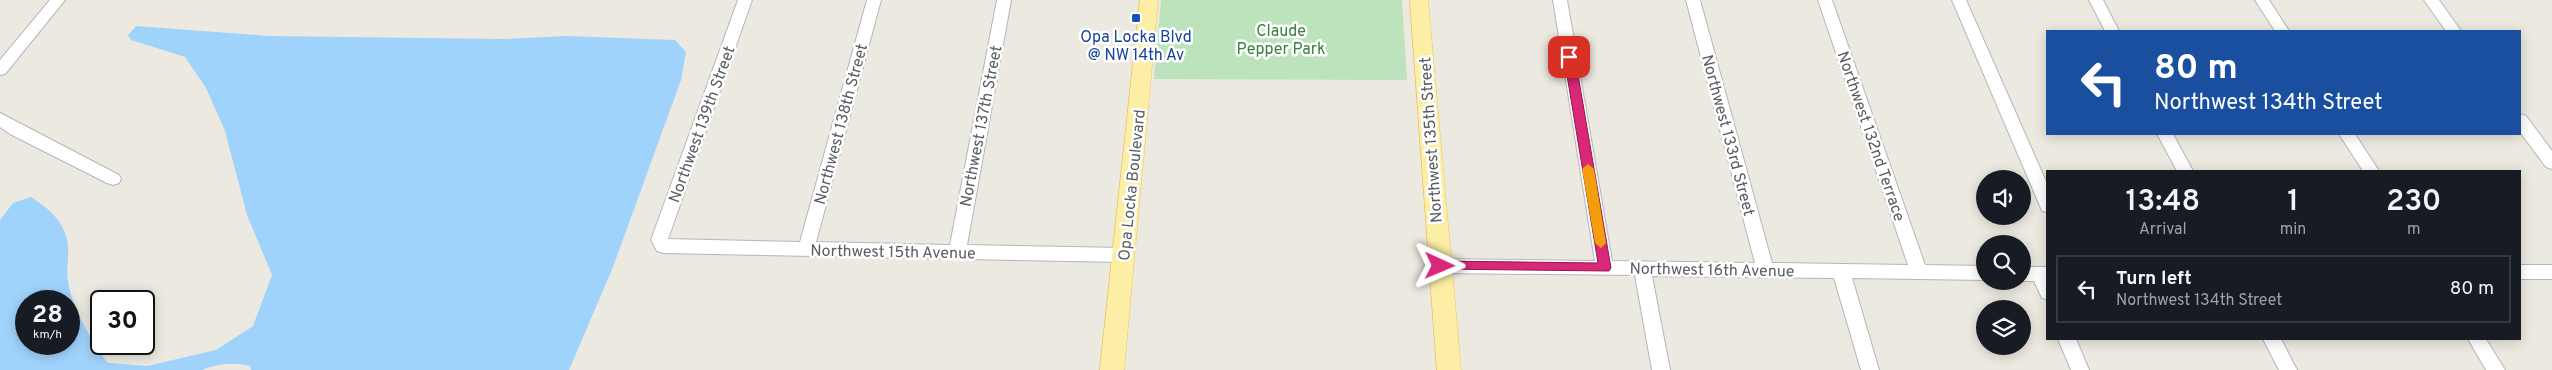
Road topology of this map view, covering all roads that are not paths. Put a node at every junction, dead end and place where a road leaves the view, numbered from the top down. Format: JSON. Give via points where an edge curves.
{"nodes":[{"id":1,"x":58,"y":0,"type":"edge"},
{"id":2,"x":745,"y":0,"type":"edge"},
{"id":3,"x":874,"y":0,"type":"edge"},
{"id":4,"x":1004,"y":0,"type":"edge"},
{"id":5,"x":1149,"y":0,"type":"edge"},
{"id":6,"x":1419,"y":0,"type":"edge"},
{"id":7,"x":1560,"y":0,"type":"edge"},
{"id":8,"x":1693,"y":0,"type":"edge"},
{"id":9,"x":1825,"y":0,"type":"edge"},
{"id":10,"x":1959,"y":0,"type":"edge"},
{"id":11,"x":2096,"y":0,"type":"edge"},
{"id":12,"x":2262,"y":0,"type":"edge"},
{"id":13,"x":2431,"y":0,"type":"edge"},
{"id":14,"x":2111,"y":30,"type":"edge"},
{"id":15,"x":2281,"y":30,"type":"edge"},
{"id":16,"x":2453,"y":30,"type":"edge"},
{"id":17,"x":0,"y":70,"type":"edge"},
{"id":18,"x":0,"y":119,"type":"edge"},
{"id":19,"x":2521,"y":121,"type":"edge"},
{"id":20,"x":2166,"y":135,"type":"edge"},
{"id":21,"x":2348,"y":135,"type":"edge"},
{"id":22,"x":2552,"y":163,"type":"edge"},
{"id":23,"x":2184,"y":170,"type":"edge"},
{"id":24,"x":2370,"y":170,"type":"edge"},
{"id":25,"x":113,"y":179,"type":"dead end"},
{"id":26,"x":2046,"y":201,"type":"edge"},
{"id":27,"x":663,"y":246,"type":"joint"},
{"id":28,"x":806,"y":249,"type":"junction"},
{"id":29,"x":957,"y":251,"type":"junction"},
{"id":30,"x":1124,"y":255,"type":"junction"},
{"id":31,"x":1440,"y":266,"type":"junction"},
{"id":32,"x":1605,"y":268,"type":"junction"},
{"id":33,"x":1642,"y":268,"type":"junction"},
{"id":34,"x":1765,"y":270,"type":"junction"},
{"id":35,"x":1841,"y":272,"type":"junction"},
{"id":36,"x":1919,"y":272,"type":"junction"},
{"id":37,"x":2521,"y":272,"type":"edge"},
{"id":38,"x":2552,"y":272,"type":"edge"},
{"id":39,"x":1976,"y":273,"type":"edge"},
{"id":40,"x":2031,"y":274,"type":"edge"},
{"id":41,"x":2044,"y":274,"type":"edge"},
{"id":42,"x":2067,"y":340,"type":"edge"},
{"id":43,"x":2273,"y":340,"type":"edge"},
{"id":44,"x":2478,"y":340,"type":"edge"},
{"id":45,"x":1112,"y":370,"type":"edge"},
{"id":46,"x":1449,"y":370,"type":"edge"},
{"id":47,"x":1661,"y":370,"type":"edge"},
{"id":48,"x":1870,"y":370,"type":"edge"},
{"id":49,"x":2080,"y":370,"type":"edge"},
{"id":50,"x":2288,"y":370,"type":"edge"},
{"id":51,"x":2496,"y":370,"type":"edge"}],
"edges":[{"from":1,"to":17,"type":"street"},
{"from":2,"to":27,"type":"street","name":"Northwest 139th Street","via":[[659,240]]},
{"from":3,"to":28,"type":"street","name":"Northwest 138th Street"},
{"from":4,"to":29,"type":"street","name":"Northwest 137th Street"},
{"from":5,"to":30,"type":"main road","name":"Opa Locka Boulevard"},
{"from":6,"to":31,"type":"main road","name":"Northwest 135th Street"},
{"from":7,"to":32,"type":"street"},
{"from":8,"to":34,"type":"street","name":"Northwest 133rd Street"},
{"from":9,"to":36,"type":"street","name":"Northwest 132nd Terrace"},
{"from":10,"to":26,"type":"street"},
{"from":11,"to":14,"type":"street"},
{"from":12,"to":15,"type":"street"},
{"from":13,"to":16,"type":"street"},
{"from":18,"to":25,"type":"street"},
{"from":19,"to":22,"type":"street"},
{"from":20,"to":23,"type":"street"},
{"from":21,"to":24,"type":"street"},
{"from":27,"to":28,"type":"street","name":"Northwest 15th Avenue"},
{"from":28,"to":29,"type":"street","name":"Northwest 15th Avenue"},
{"from":29,"to":30,"type":"street","name":"Northwest 15th Avenue"},
{"from":30,"to":45,"type":"main road","name":"Opa Locka Boulevard"},
{"from":31,"to":32,"type":"street","name":"Northwest 16th Avenue"},
{"from":31,"to":46,"type":"main road","name":"Northwest 135th Street"},
{"from":32,"to":33,"type":"street","name":"Northwest 16th Avenue"},
{"from":33,"to":34,"type":"street","name":"Northwest 16th Avenue"},
{"from":33,"to":47,"type":"street"},
{"from":34,"to":35,"type":"street","name":"Northwest 16th Avenue"},
{"from":35,"to":36,"type":"street","name":"Northwest 16th Avenue"},
{"from":35,"to":48,"type":"street"},
{"from":36,"to":39,"type":"street","name":"Northwest 16th Avenue"},
{"from":37,"to":38,"type":"street"},
{"from":40,"to":41,"type":"street"},
{"from":42,"to":49,"type":"street"},
{"from":43,"to":50,"type":"street"},
{"from":44,"to":51,"type":"street"}]}
